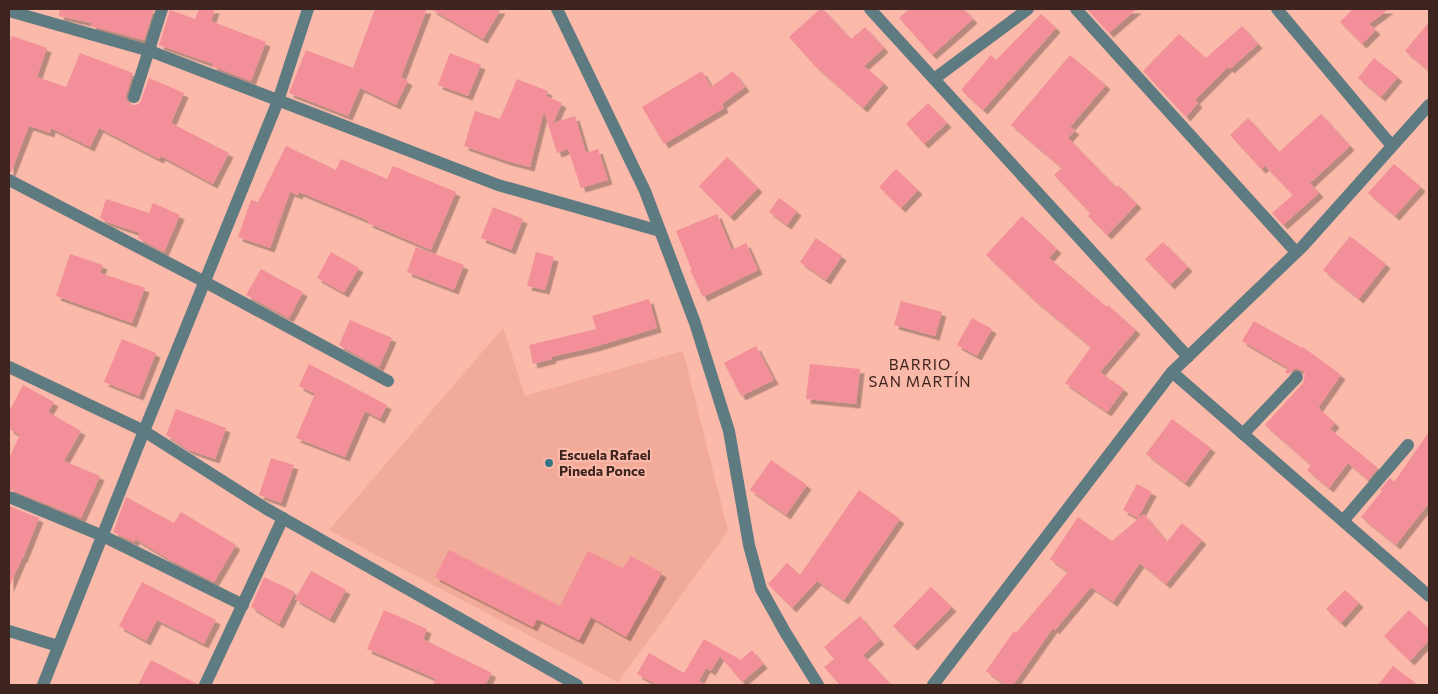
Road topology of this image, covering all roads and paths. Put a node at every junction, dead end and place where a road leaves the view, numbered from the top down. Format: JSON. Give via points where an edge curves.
{"nodes":[{"id":1,"x":162,"y":9,"type":"edge"},
{"id":2,"x":308,"y":9,"type":"edge"},
{"id":3,"x":870,"y":9,"type":"edge"},
{"id":4,"x":1028,"y":9,"type":"edge"},
{"id":5,"x":1076,"y":9,"type":"edge"},
{"id":6,"x":1276,"y":9,"type":"edge"},
{"id":7,"x":561,"y":10,"type":"edge"},
{"id":8,"x":9,"y":11,"type":"edge"},
{"id":9,"x":150,"y":51,"type":"junction"},
{"id":10,"x":934,"y":79,"type":"junction"},
{"id":11,"x":134,"y":97,"type":"dead end"},
{"id":12,"x":278,"y":101,"type":"junction"},
{"id":13,"x":1429,"y":105,"type":"edge"},
{"id":14,"x":1392,"y":146,"type":"junction"},
{"id":15,"x":9,"y":180,"type":"edge"},
{"id":16,"x":660,"y":231,"type":"junction"},
{"id":17,"x":1296,"y":252,"type":"junction"},
{"id":18,"x":205,"y":282,"type":"junction"},
{"id":19,"x":1188,"y":357,"type":"junction"},
{"id":20,"x":9,"y":367,"type":"edge"},
{"id":21,"x":1172,"y":372,"type":"junction"},
{"id":22,"x":1297,"y":376,"type":"dead end"},
{"id":23,"x":388,"y":381,"type":"dead end"},
{"id":24,"x":144,"y":431,"type":"junction"},
{"id":25,"x":1243,"y":434,"type":"junction"},
{"id":26,"x":1408,"y":445,"type":"dead end"},
{"id":27,"x":9,"y":497,"type":"edge"},
{"id":28,"x":283,"y":518,"type":"junction"},
{"id":29,"x":1343,"y":521,"type":"junction"},
{"id":30,"x":102,"y":536,"type":"junction"},
{"id":31,"x":1429,"y":596,"type":"edge"},
{"id":32,"x":243,"y":604,"type":"junction"},
{"id":33,"x":9,"y":630,"type":"edge"},
{"id":34,"x":58,"y":646,"type":"junction"},
{"id":35,"x":43,"y":685,"type":"edge"},
{"id":36,"x":205,"y":685,"type":"edge"},
{"id":37,"x":577,"y":685,"type":"edge"},
{"id":38,"x":818,"y":685,"type":"edge"},
{"id":39,"x":933,"y":685,"type":"edge"}],
"edges":[{"from":1,"to":9,"type":"street"},
{"from":2,"to":12,"type":"street"},
{"from":3,"to":10,"type":"street"},
{"from":4,"to":10,"type":"street"},
{"from":5,"to":17,"type":"street"},
{"from":6,"to":14,"type":"street"},
{"from":7,"to":16,"type":"street","via":[[645,191]]},
{"from":8,"to":9,"type":"street"},
{"from":9,"to":11,"type":"street"},
{"from":9,"to":12,"type":"street"},
{"from":10,"to":19,"type":"street"},
{"from":12,"to":16,"type":"street","via":[[498,185]]},
{"from":12,"to":18,"type":"street"},
{"from":13,"to":14,"type":"street"},
{"from":14,"to":17,"type":"street"},
{"from":15,"to":18,"type":"street"},
{"from":16,"to":38,"type":"street","via":[[695,323],[728,431],[749,545],[761,588]]},
{"from":17,"to":19,"type":"street"},
{"from":18,"to":23,"type":"street"},
{"from":18,"to":24,"type":"street"},
{"from":19,"to":21,"type":"street"},
{"from":20,"to":24,"type":"street"},
{"from":21,"to":25,"type":"street"},
{"from":21,"to":39,"type":"street"},
{"from":22,"to":25,"type":"street"},
{"from":24,"to":28,"type":"street"},
{"from":24,"to":30,"type":"street"},
{"from":25,"to":29,"type":"street"},
{"from":26,"to":29,"type":"street"},
{"from":27,"to":30,"type":"street"},
{"from":28,"to":32,"type":"street"},
{"from":28,"to":37,"type":"street"},
{"from":29,"to":31,"type":"street"},
{"from":30,"to":32,"type":"street"},
{"from":30,"to":34,"type":"street"},
{"from":32,"to":36,"type":"street"},
{"from":33,"to":34,"type":"street"},
{"from":34,"to":35,"type":"street"}]}
